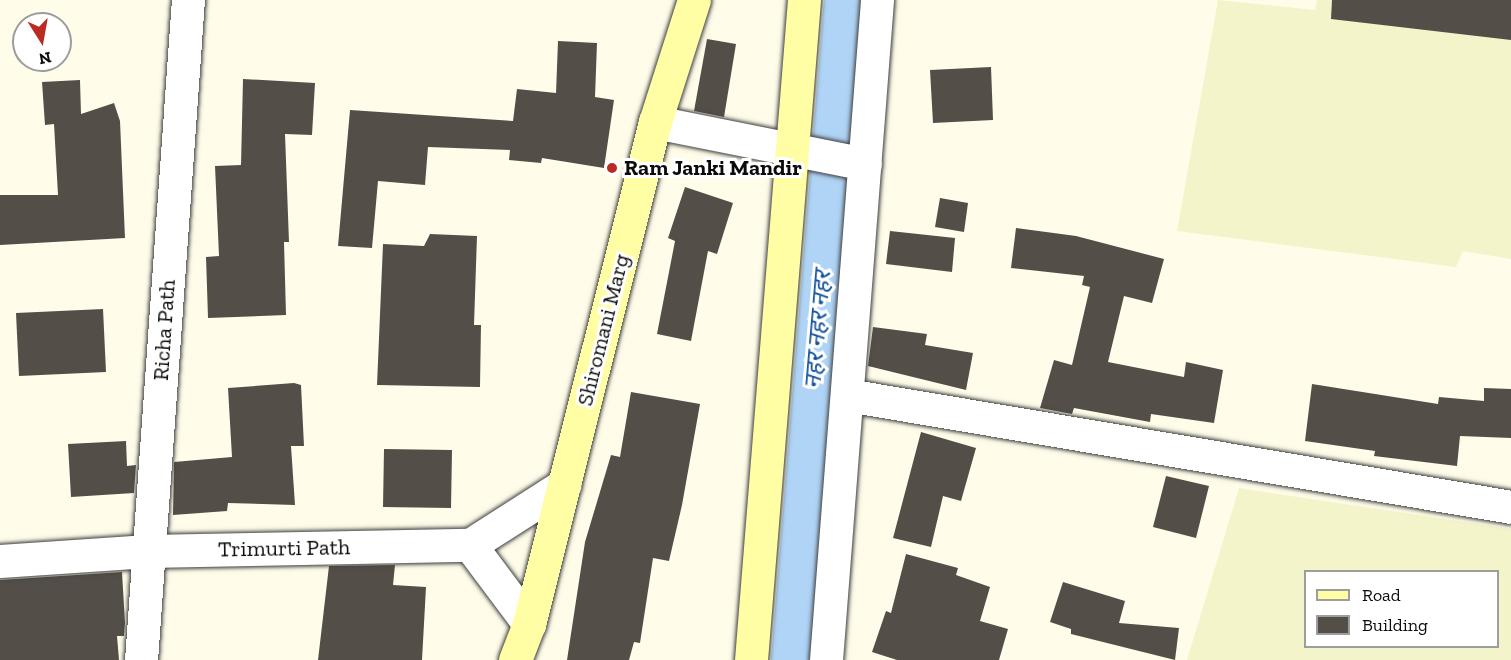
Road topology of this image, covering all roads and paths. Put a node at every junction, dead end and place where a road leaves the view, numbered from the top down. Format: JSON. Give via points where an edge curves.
{"nodes":[{"id":1,"x":188,"y":0,"type":"edge"},
{"id":2,"x":694,"y":0,"type":"edge"},
{"id":3,"x":804,"y":0,"type":"edge"},
{"id":4,"x":878,"y":0,"type":"edge"},
{"id":5,"x":655,"y":122,"type":"junction"},
{"id":6,"x":792,"y":148,"type":"junction"},
{"id":7,"x":865,"y":164,"type":"junction"},
{"id":8,"x":847,"y":395,"type":"junction"},
{"id":9,"x":564,"y":485,"type":"junction"},
{"id":10,"x":1511,"y":507,"type":"edge"},
{"id":11,"x":470,"y":544,"type":"junction"},
{"id":12,"x":148,"y":551,"type":"junction"},
{"id":13,"x":0,"y":561,"type":"edge"},
{"id":14,"x":529,"y":624,"type":"junction"},
{"id":15,"x":141,"y":660,"type":"edge"},
{"id":16,"x":515,"y":660,"type":"edge"},
{"id":17,"x":751,"y":660,"type":"edge"},
{"id":18,"x":826,"y":660,"type":"edge"}],
"edges":[{"from":1,"to":12,"type":"street","name":"Richa Path"},
{"from":2,"to":5,"type":"street","name":"Shiromani Marg"},
{"from":3,"to":6,"type":"street"},
{"from":4,"to":7,"type":"street"},
{"from":5,"to":6,"type":"street"},
{"from":5,"to":9,"type":"street","name":"Shiromani Marg"},
{"from":6,"to":7,"type":"street"},
{"from":6,"to":17,"type":"street"},
{"from":7,"to":8,"type":"street"},
{"from":8,"to":10,"type":"street"},
{"from":8,"to":18,"type":"street"},
{"from":9,"to":11,"type":"street"},
{"from":9,"to":14,"type":"street","name":"Shiromani Marg"},
{"from":11,"to":12,"type":"street","name":"Trimurti Path"},
{"from":11,"to":14,"type":"street"},
{"from":12,"to":13,"type":"street","name":"Trimurti Path"},
{"from":12,"to":15,"type":"street","name":"Richa Path"},
{"from":14,"to":16,"type":"street","name":"Shiromani Marg"}]}
